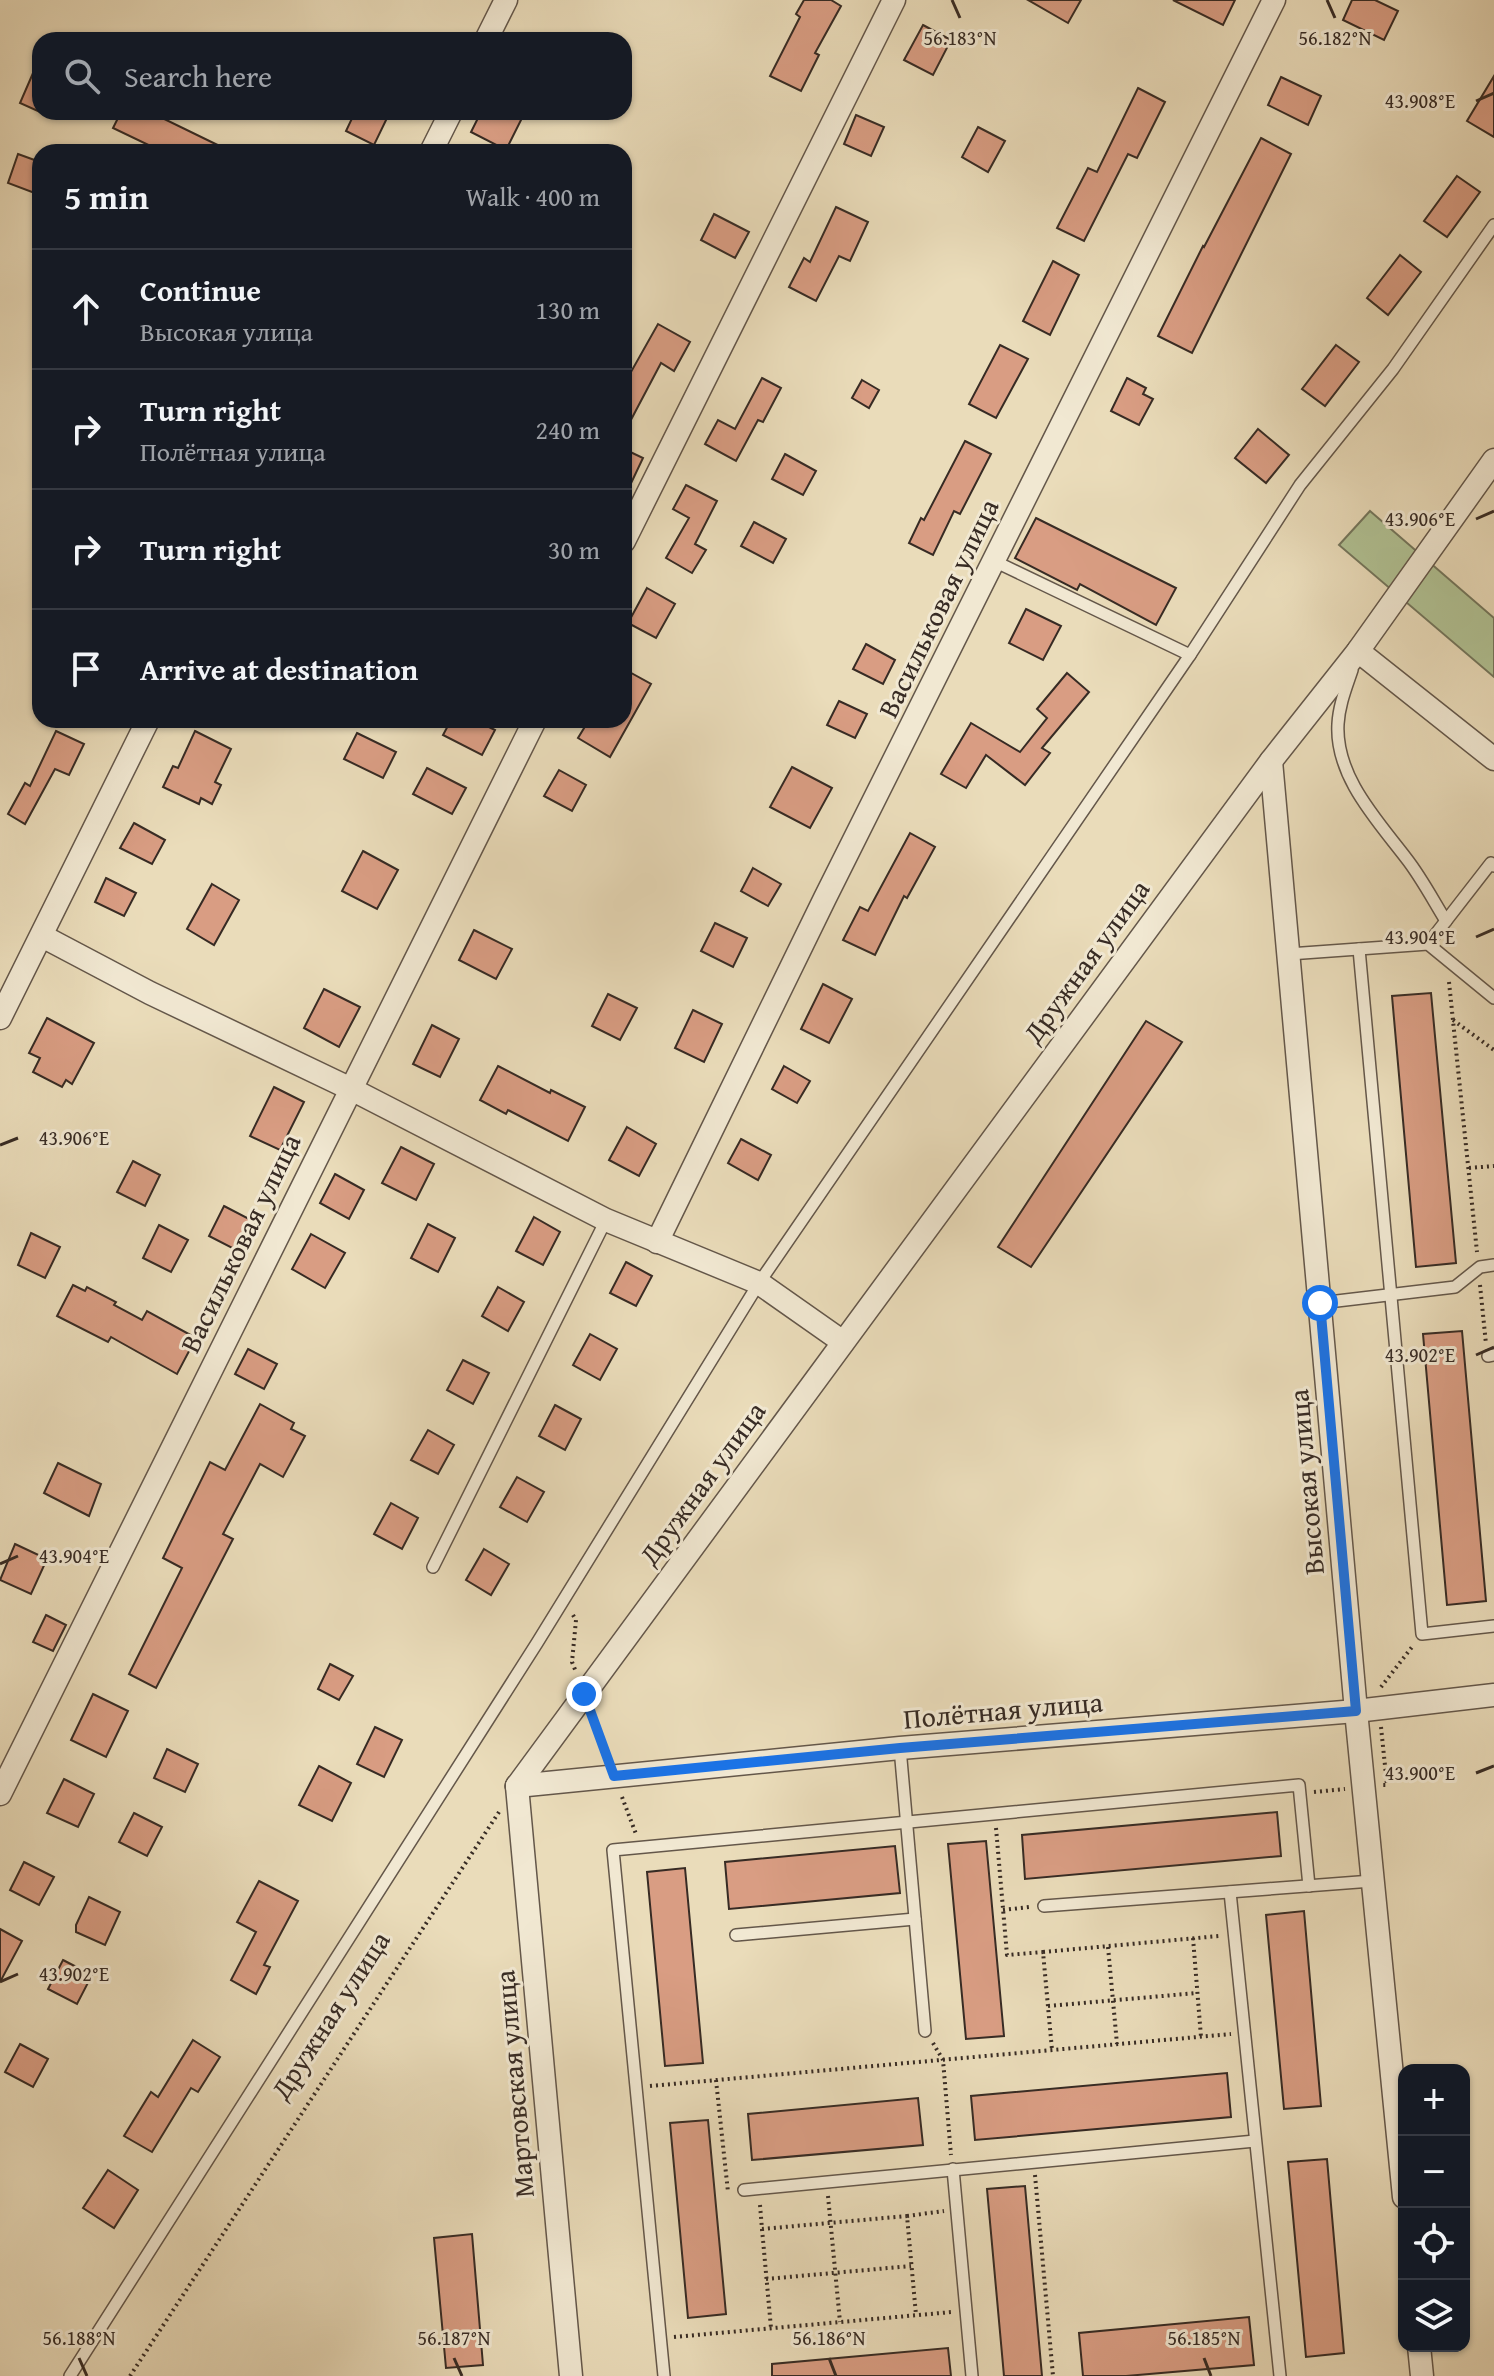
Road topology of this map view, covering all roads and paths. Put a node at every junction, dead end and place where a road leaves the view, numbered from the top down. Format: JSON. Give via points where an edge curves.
{"nodes":[{"id":1,"x":506,"y":0,"type":"edge"},
{"id":2,"x":894,"y":0,"type":"edge"},
{"id":3,"x":1274,"y":0,"type":"edge"},
{"id":4,"x":490,"y":32,"type":"edge"},
{"id":5,"x":447,"y":120,"type":"edge"},
{"id":6,"x":435,"y":144,"type":"edge"},
{"id":7,"x":1494,"y":225,"type":"edge"},
{"id":8,"x":1494,"y":460,"type":"edge"},
{"id":9,"x":632,"y":525,"type":"edge"},
{"id":10,"x":994,"y":561,"type":"junction"},
{"id":11,"x":1358,"y":651,"type":"junction"},
{"id":12,"x":1190,"y":655,"type":"junction"},
{"id":13,"x":144,"y":728,"type":"edge"},
{"id":14,"x":531,"y":728,"type":"edge"},
{"id":15,"x":1494,"y":759,"type":"edge"},
{"id":16,"x":1271,"y":761,"type":"junction"},
{"id":17,"x":1494,"y":866,"type":"edge"},
{"id":18,"x":1446,"y":921,"type":"junction"},
{"id":19,"x":42,"y":936,"type":"junction"},
{"id":20,"x":1428,"y":944,"type":"junction"},
{"id":21,"x":1359,"y":949,"type":"junction"},
{"id":22,"x":1289,"y":954,"type":"junction"},
{"id":23,"x":1447,"y":960,"type":"junction"},
{"id":24,"x":1494,"y":998,"type":"edge"},
{"id":25,"x":0,"y":1018,"type":"edge"},
{"id":26,"x":1453,"y":1020,"type":"junction"},
{"id":27,"x":1494,"y":1050,"type":"edge"},
{"id":28,"x":351,"y":1089,"type":"junction"},
{"id":29,"x":1494,"y":1166,"type":"edge"},
{"id":30,"x":1469,"y":1168,"type":"junction"},
{"id":31,"x":606,"y":1220,"type":"junction"},
{"id":32,"x":657,"y":1242,"type":"junction"},
{"id":33,"x":1494,"y":1265,"type":"edge"},
{"id":34,"x":1479,"y":1268,"type":"junction"},
{"id":35,"x":759,"y":1283,"type":"junction"},
{"id":36,"x":1390,"y":1296,"type":"junction"},
{"id":37,"x":1320,"y":1303,"type":"junction"},
{"id":38,"x":843,"y":1342,"type":"junction"},
{"id":39,"x":1491,"y":1356,"type":"edge"},
{"id":40,"x":433,"y":1567,"type":"dead end"},
{"id":41,"x":565,"y":1597,"type":"junction"},
{"id":42,"x":1494,"y":1626,"type":"edge"},
{"id":43,"x":584,"y":1694,"type":"junction"},
{"id":44,"x":1494,"y":1695,"type":"edge"},
{"id":45,"x":1356,"y":1711,"type":"junction"},
{"id":46,"x":900,"y":1748,"type":"junction"},
{"id":47,"x":614,"y":1776,"type":"junction"},
{"id":48,"x":517,"y":1786,"type":"junction"},
{"id":49,"x":0,"y":1794,"type":"edge"},
{"id":50,"x":994,"y":1814,"type":"junction"},
{"id":51,"x":906,"y":1822,"type":"junction"},
{"id":52,"x":640,"y":1847,"type":"junction"},
{"id":53,"x":1372,"y":1881,"type":"junction"},
{"id":54,"x":1309,"y":1886,"type":"junction"},
{"id":55,"x":1230,"y":1892,"type":"junction"},
{"id":56,"x":1044,"y":1906,"type":"joint"},
{"id":57,"x":1003,"y":1910,"type":"junction"},
{"id":58,"x":915,"y":1919,"type":"junction"},
{"id":59,"x":736,"y":1935,"type":"dead end"},
{"id":60,"x":1234,"y":1935,"type":"junction"},
{"id":61,"x":1193,"y":1938,"type":"junction"},
{"id":62,"x":1108,"y":1946,"type":"junction"},
{"id":63,"x":1043,"y":1952,"type":"junction"},
{"id":64,"x":1197,"y":1993,"type":"junction"},
{"id":65,"x":1113,"y":2000,"type":"junction"},
{"id":66,"x":1048,"y":2006,"type":"junction"},
{"id":67,"x":925,"y":2031,"type":"joint"},
{"id":68,"x":1244,"y":2033,"type":"junction"},
{"id":69,"x":1201,"y":2037,"type":"junction"},
{"id":70,"x":1117,"y":2044,"type":"junction"},
{"id":71,"x":1052,"y":2050,"type":"junction"},
{"id":72,"x":943,"y":2060,"type":"junction"},
{"id":73,"x":716,"y":2080,"type":"junction"},
{"id":74,"x":636,"y":2088,"type":"junction"},
{"id":75,"x":1398,"y":2138,"type":"edge"},
{"id":76,"x":1255,"y":2141,"type":"junction"},
{"id":77,"x":1034,"y":2162,"type":"junction"},
{"id":78,"x":953,"y":2169,"type":"junction"},
{"id":79,"x":827,"y":2181,"type":"junction"},
{"id":80,"x":758,"y":2188,"type":"junction"},
{"id":81,"x":744,"y":2190,"type":"joint"},
{"id":82,"x":957,"y":2210,"type":"junction"},
{"id":83,"x":907,"y":2216,"type":"junction"},
{"id":84,"x":831,"y":2223,"type":"junction"},
{"id":85,"x":762,"y":2229,"type":"junction"},
{"id":86,"x":912,"y":2266,"type":"junction"},
{"id":87,"x":835,"y":2273,"type":"junction"},
{"id":88,"x":766,"y":2279,"type":"junction"},
{"id":89,"x":966,"y":2311,"type":"junction"},
{"id":90,"x":916,"y":2315,"type":"junction"},
{"id":91,"x":840,"y":2322,"type":"junction"},
{"id":92,"x":771,"y":2328,"type":"junction"},
{"id":93,"x":660,"y":2338,"type":"junction"},
{"id":94,"x":1420,"y":2352,"type":"edge"},
{"id":95,"x":70,"y":2376,"type":"edge"},
{"id":96,"x":130,"y":2376,"type":"edge"},
{"id":97,"x":571,"y":2376,"type":"edge"},
{"id":98,"x":664,"y":2376,"type":"edge"},
{"id":99,"x":972,"y":2376,"type":"edge"},
{"id":100,"x":1053,"y":2376,"type":"edge"},
{"id":101,"x":1280,"y":2376,"type":"edge"},
{"id":102,"x":1422,"y":2376,"type":"edge"}],
"edges":[{"from":1,"to":4,"type":"street"},
{"from":2,"to":9,"type":"street"},
{"from":3,"to":10,"type":"street","name":"Васильковая улица"},
{"from":5,"to":6,"type":"street"},
{"from":7,"to":12,"type":"lane","via":[[1393,369],[1300,485]]},
{"from":8,"to":11,"type":"street","name":"Дружная улица"},
{"from":10,"to":12,"type":"lane"},
{"from":10,"to":32,"type":"street","name":"Васильковая улица"},
{"from":11,"to":15,"type":"street"},
{"from":11,"to":16,"type":"street","name":"Дружная улица"},
{"from":11,"to":18,"type":"lane","via":[[1338,725],[1344,761],[1369,812],[1409,861]]},
{"from":12,"to":35,"type":"lane"},
{"from":13,"to":19,"type":"street"},
{"from":14,"to":28,"type":"street","name":"Васильковая улица"},
{"from":16,"to":22,"type":"street","name":"Высокая улица"},
{"from":16,"to":38,"type":"street","name":"Дружная улица"},
{"from":17,"to":18,"type":"lane","via":[[1491,863]]},
{"from":18,"to":20,"type":"lane"},
{"from":19,"to":25,"type":"street"},
{"from":19,"to":28,"type":"street"},
{"from":20,"to":21,"type":"lane"},
{"from":20,"to":23,"type":"lane"},
{"from":21,"to":22,"type":"lane"},
{"from":21,"to":36,"type":"lane"},
{"from":22,"to":37,"type":"street","name":"Высокая улица"},
{"from":23,"to":24,"type":"lane"},
{"from":23,"to":26,"type":"path"},
{"from":26,"to":27,"type":"path"},
{"from":26,"to":30,"type":"path"},
{"from":28,"to":31,"type":"street"},
{"from":28,"to":49,"type":"street","name":"Васильковая улица"},
{"from":29,"to":30,"type":"path"},
{"from":30,"to":34,"type":"path"},
{"from":31,"to":32,"type":"street"},
{"from":31,"to":40,"type":"lane"},
{"from":32,"to":35,"type":"street"},
{"from":33,"to":34,"type":"lane"},
{"from":34,"to":36,"type":"lane","via":[[1455,1287]]},
{"from":34,"to":39,"type":"path"},
{"from":35,"to":38,"type":"street"},
{"from":35,"to":41,"type":"lane"},
{"from":36,"to":37,"type":"lane"},
{"from":36,"to":42,"type":"lane","via":[[1422,1634]]},
{"from":37,"to":45,"type":"street","name":"Высокая улица"},
{"from":38,"to":43,"type":"street","name":"Дружная улица"},
{"from":41,"to":43,"type":"path","via":[[576,1620],[572,1662]]},
{"from":41,"to":95,"type":"lane"},
{"from":43,"to":47,"type":"path"},
{"from":43,"to":48,"type":"street","name":"Дружная улица"},
{"from":44,"to":45,"type":"street","name":"Полётная улица"},
{"from":45,"to":46,"type":"street","name":"Полётная улица"},
{"from":45,"to":53,"type":"street","name":"Высокая улица"},
{"from":46,"to":47,"type":"street","name":"Полётная улица"},
{"from":46,"to":51,"type":"lane"},
{"from":47,"to":48,"type":"street","name":"Полётная улица"},
{"from":47,"to":52,"type":"path"},
{"from":48,"to":96,"type":"path","name":"Дружная улица"},
{"from":48,"to":97,"type":"street","name":"Мартовская улица"},
{"from":50,"to":51,"type":"lane"},
{"from":50,"to":54,"type":"lane","via":[[1299,1785]]},
{"from":50,"to":57,"type":"path"},
{"from":51,"to":52,"type":"lane"},
{"from":51,"to":58,"type":"lane"},
{"from":52,"to":74,"type":"lane","via":[[613,1850]]},
{"from":53,"to":54,"type":"lane"},
{"from":53,"to":75,"type":"street","name":"Высокая улица"},
{"from":54,"to":55,"type":"lane"},
{"from":55,"to":56,"type":"lane"},
{"from":55,"to":60,"type":"lane"},
{"from":56,"to":57,"type":"path"},
{"from":57,"to":63,"type":"path","via":[[1007,1955]]},
{"from":58,"to":59,"type":"lane"},
{"from":58,"to":67,"type":"lane"},
{"from":60,"to":61,"type":"path"},
{"from":60,"to":68,"type":"lane"},
{"from":61,"to":62,"type":"path"},
{"from":61,"to":64,"type":"path"},
{"from":62,"to":63,"type":"path"},
{"from":62,"to":65,"type":"path"},
{"from":63,"to":66,"type":"path"},
{"from":64,"to":65,"type":"path"},
{"from":64,"to":69,"type":"path"},
{"from":65,"to":66,"type":"path"},
{"from":65,"to":70,"type":"path"},
{"from":66,"to":71,"type":"path"},
{"from":67,"to":72,"type":"path"},
{"from":68,"to":69,"type":"path"},
{"from":68,"to":76,"type":"lane"},
{"from":69,"to":70,"type":"path"},
{"from":70,"to":71,"type":"path"},
{"from":71,"to":72,"type":"path"},
{"from":72,"to":73,"type":"path"},
{"from":72,"to":78,"type":"path"},
{"from":73,"to":74,"type":"path"},
{"from":73,"to":81,"type":"path","via":[[726,2192]]},
{"from":74,"to":93,"type":"lane"},
{"from":76,"to":77,"type":"lane"},
{"from":76,"to":101,"type":"lane"},
{"from":77,"to":78,"type":"lane"},
{"from":77,"to":100,"type":"path"},
{"from":78,"to":79,"type":"lane"},
{"from":78,"to":82,"type":"lane"},
{"from":79,"to":80,"type":"lane"},
{"from":79,"to":84,"type":"path"},
{"from":80,"to":81,"type":"lane"},
{"from":80,"to":85,"type":"path"},
{"from":82,"to":83,"type":"path"},
{"from":82,"to":89,"type":"lane"},
{"from":83,"to":84,"type":"path"},
{"from":83,"to":86,"type":"path"},
{"from":84,"to":85,"type":"path"},
{"from":84,"to":87,"type":"path"},
{"from":85,"to":88,"type":"path"},
{"from":86,"to":87,"type":"path"},
{"from":86,"to":90,"type":"path"},
{"from":87,"to":88,"type":"path"},
{"from":87,"to":91,"type":"path"},
{"from":88,"to":92,"type":"path"},
{"from":89,"to":90,"type":"path"},
{"from":89,"to":99,"type":"lane"},
{"from":90,"to":91,"type":"path"},
{"from":91,"to":92,"type":"path"},
{"from":92,"to":93,"type":"path"},
{"from":93,"to":98,"type":"lane"},
{"from":94,"to":102,"type":"street"}]}
